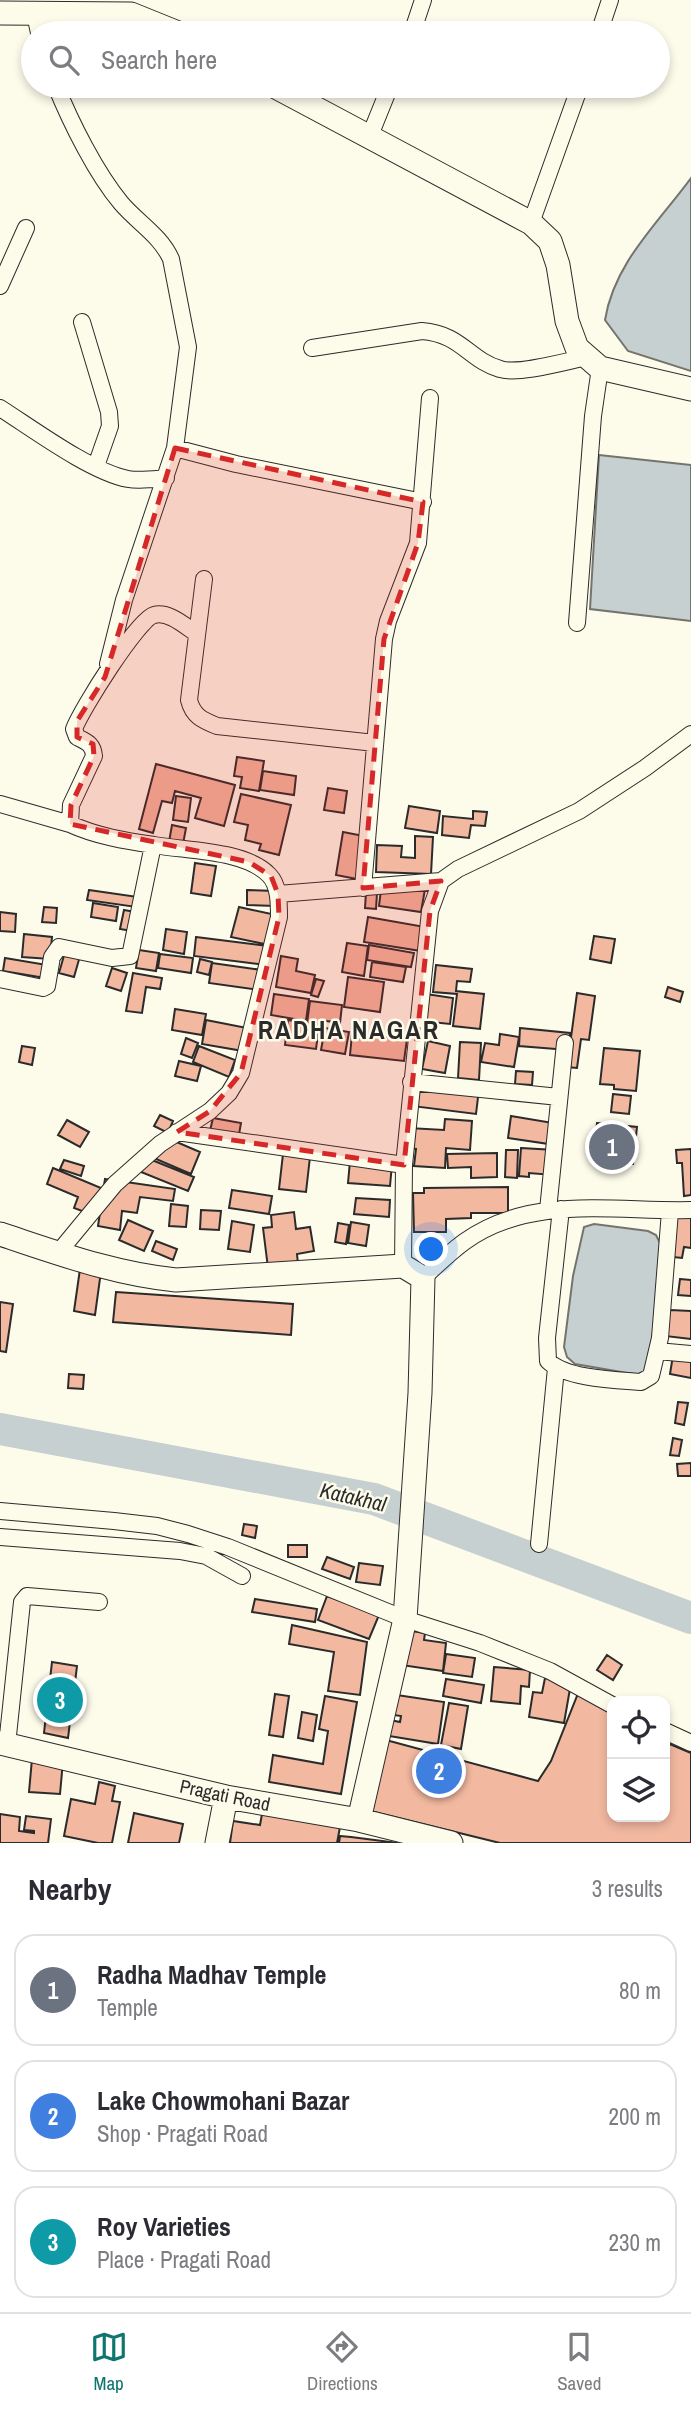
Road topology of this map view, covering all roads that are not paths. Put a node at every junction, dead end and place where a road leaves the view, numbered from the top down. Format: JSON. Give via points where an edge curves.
{"nodes":[{"id":1,"x":423,"y":0,"type":"edge"},
{"id":2,"x":610,"y":0,"type":"edge"},
{"id":3,"x":0,"y":13,"type":"edge"},
{"id":4,"x":27,"y":21,"type":"edge"},
{"id":5,"x":52,"y":21,"type":"edge"},
{"id":6,"x":148,"y":21,"type":"edge"},
{"id":7,"x":416,"y":21,"type":"edge"},
{"id":8,"x":603,"y":21,"type":"edge"},
{"id":9,"x":62,"y":98,"type":"edge"},
{"id":10,"x":296,"y":98,"type":"edge"},
{"id":11,"x":385,"y":98,"type":"edge"},
{"id":12,"x":576,"y":98,"type":"edge"},
{"id":13,"x":369,"y":138,"type":"junction"},
{"id":14,"x":531,"y":223,"type":"junction"},
{"id":15,"x":26,"y":228,"type":"dead end"},
{"id":16,"x":0,"y":286,"type":"edge"},
{"id":17,"x":82,"y":322,"type":"dead end"},
{"id":18,"x":312,"y":348,"type":"dead end"},
{"id":19,"x":593,"y":363,"type":"junction"},
{"id":20,"x":691,"y":389,"type":"edge"},
{"id":21,"x":430,"y":398,"type":"dead end"},
{"id":22,"x":0,"y":408,"type":"edge"},
{"id":23,"x":175,"y":448,"type":"junction"},
{"id":24,"x":96,"y":467,"type":"junction"},
{"id":25,"x":166,"y":478,"type":"junction"},
{"id":26,"x":423,"y":502,"type":"junction"},
{"id":27,"x":204,"y":579,"type":"dead end"},
{"id":28,"x":577,"y":623,"type":"dead end"},
{"id":29,"x":197,"y":634,"type":"junction"},
{"id":30,"x":105,"y":677,"type":"junction"},
{"id":31,"x":691,"y":734,"type":"edge"},
{"id":32,"x":375,"y":743,"type":"junction"},
{"id":33,"x":0,"y":804,"type":"edge"},
{"id":34,"x":70,"y":824,"type":"junction"},
{"id":35,"x":153,"y":845,"type":"junction"},
{"id":36,"x":441,"y":881,"type":"junction"},
{"id":37,"x":363,"y":888,"type":"junction"},
{"id":38,"x":278,"y":894,"type":"junction"},
{"id":39,"x":0,"y":979,"type":"edge"},
{"id":40,"x":565,"y":1043,"type":"dead end"},
{"id":41,"x":411,"y":1082,"type":"junction"},
{"id":42,"x":559,"y":1097,"type":"junction"},
{"id":43,"x":177,"y":1132,"type":"junction"},
{"id":44,"x":404,"y":1165,"type":"junction"},
{"id":45,"x":554,"y":1210,"type":"junction"},
{"id":46,"x":691,"y":1210,"type":"edge"},
{"id":47,"x":670,"y":1211,"type":"junction"},
{"id":48,"x":0,"y":1234,"type":"edge"},
{"id":49,"x":58,"y":1253,"type":"junction"},
{"id":50,"x":403,"y":1266,"type":"junction"},
{"id":51,"x":423,"y":1278,"type":"junction"},
{"id":52,"x":657,"y":1350,"type":"junction"},
{"id":53,"x":691,"y":1354,"type":"edge"},
{"id":54,"x":556,"y":1368,"type":"junction"},
{"id":55,"x":0,"y":1511,"type":"edge"},
{"id":56,"x":0,"y":1537,"type":"edge"},
{"id":57,"x":539,"y":1544,"type":"dead end"},
{"id":58,"x":242,"y":1576,"type":"dead end"},
{"id":59,"x":99,"y":1602,"type":"dead end"},
{"id":60,"x":405,"y":1619,"type":"junction"},
{"id":61,"x":607,"y":1702,"type":"edge"},
{"id":62,"x":670,"y":1733,"type":"edge"},
{"id":63,"x":691,"y":1743,"type":"edge"},
{"id":64,"x":4,"y":1744,"type":"edge"},
{"id":65,"x":226,"y":1797,"type":"junction"},
{"id":66,"x":359,"y":1820,"type":"junction"},
{"id":67,"x":217,"y":1843,"type":"edge"},
{"id":68,"x":451,"y":1843,"type":"edge"}],
"edges":[{"from":1,"to":7,"type":"street"},
{"from":2,"to":8,"type":"street"},
{"from":3,"to":4,"type":"street"},
{"from":5,"to":6,"type":"street","via":[[96,12],[131,14]]},
{"from":9,"to":23,"type":"street","via":[[110,189],[171,259],[188,347]]},
{"from":10,"to":13,"type":"street"},
{"from":11,"to":13,"type":"street"},
{"from":12,"to":14,"type":"street"},
{"from":13,"to":14,"type":"street"},
{"from":14,"to":19,"type":"street","via":[[550,241],[567,321],[577,348]]},
{"from":15,"to":16,"type":"street"},
{"from":17,"to":24,"type":"street","via":[[109,412],[110,426]]},
{"from":18,"to":19,"type":"street","via":[[422,331],[454,339],[503,370]]},
{"from":19,"to":20,"type":"street"},
{"from":19,"to":28,"type":"street"},
{"from":21,"to":26,"type":"street"},
{"from":22,"to":24,"type":"street"},
{"from":23,"to":25,"type":"street"},
{"from":23,"to":26,"type":"street"},
{"from":24,"to":25,"type":"street","via":[[129,479]]},
{"from":25,"to":30,"type":"street","via":[[124,600]]},
{"from":26,"to":32,"type":"street","via":[[418,543],[384,639]]},
{"from":27,"to":29,"type":"street"},
{"from":29,"to":30,"type":"street","via":[[172,617],[153,615],[143,620]]},
{"from":29,"to":32,"type":"street","via":[[189,700],[202,720],[242,730]]},
{"from":30,"to":34,"type":"street","via":[[74,729],[77,737],[93,748],[94,756],[71,804]]},
{"from":31,"to":36,"type":"street","via":[[579,811]]},
{"from":32,"to":37,"type":"street"},
{"from":33,"to":34,"type":"street"},
{"from":34,"to":35,"type":"street"},
{"from":35,"to":38,"type":"street","via":[[249,862],[271,876]]},
{"from":35,"to":39,"type":"street","via":[[130,956],[112,958],[59,947],[52,957],[47,986]]},
{"from":36,"to":37,"type":"street"},
{"from":36,"to":41,"type":"street","via":[[430,911]]},
{"from":37,"to":38,"type":"street"},
{"from":38,"to":43,"type":"street","via":[[279,917],[241,1073],[211,1111]]},
{"from":40,"to":42,"type":"street"},
{"from":41,"to":42,"type":"street"},
{"from":41,"to":44,"type":"street"},
{"from":42,"to":45,"type":"street"},
{"from":43,"to":44,"type":"street"},
{"from":43,"to":49,"type":"street","via":[[115,1184]]},
{"from":44,"to":50,"type":"street"},
{"from":45,"to":47,"type":"street"},
{"from":45,"to":51,"type":"street","via":[[502,1222],[465,1241]]},
{"from":45,"to":54,"type":"street","via":[[547,1350],[548,1361]]},
{"from":46,"to":47,"type":"street"},
{"from":47,"to":52,"type":"street"},
{"from":48,"to":49,"type":"street"},
{"from":49,"to":50,"type":"street","via":[[101,1268],[176,1280]]},
{"from":50,"to":51,"type":"street"},
{"from":51,"to":60,"type":"street"},
{"from":52,"to":53,"type":"street"},
{"from":52,"to":54,"type":"street","via":[[651,1377],[641,1382]]},
{"from":54,"to":57,"type":"street"},
{"from":55,"to":60,"type":"street","via":[[157,1526],[188,1534]]},
{"from":56,"to":58,"type":"street","via":[[180,1551],[206,1556]]},
{"from":59,"to":64,"type":"street","via":[[27,1596],[22,1602]]},
{"from":60,"to":61,"type":"street","via":[[550,1671]]},
{"from":60,"to":66,"type":"street"},
{"from":62,"to":63,"type":"street"},
{"from":64,"to":65,"type":"street","name":"Pragati Road"},
{"from":65,"to":66,"type":"street","name":"Pragati Road"},
{"from":65,"to":67,"type":"street"},
{"from":66,"to":68,"type":"street","name":"Pragati Road"}]}
